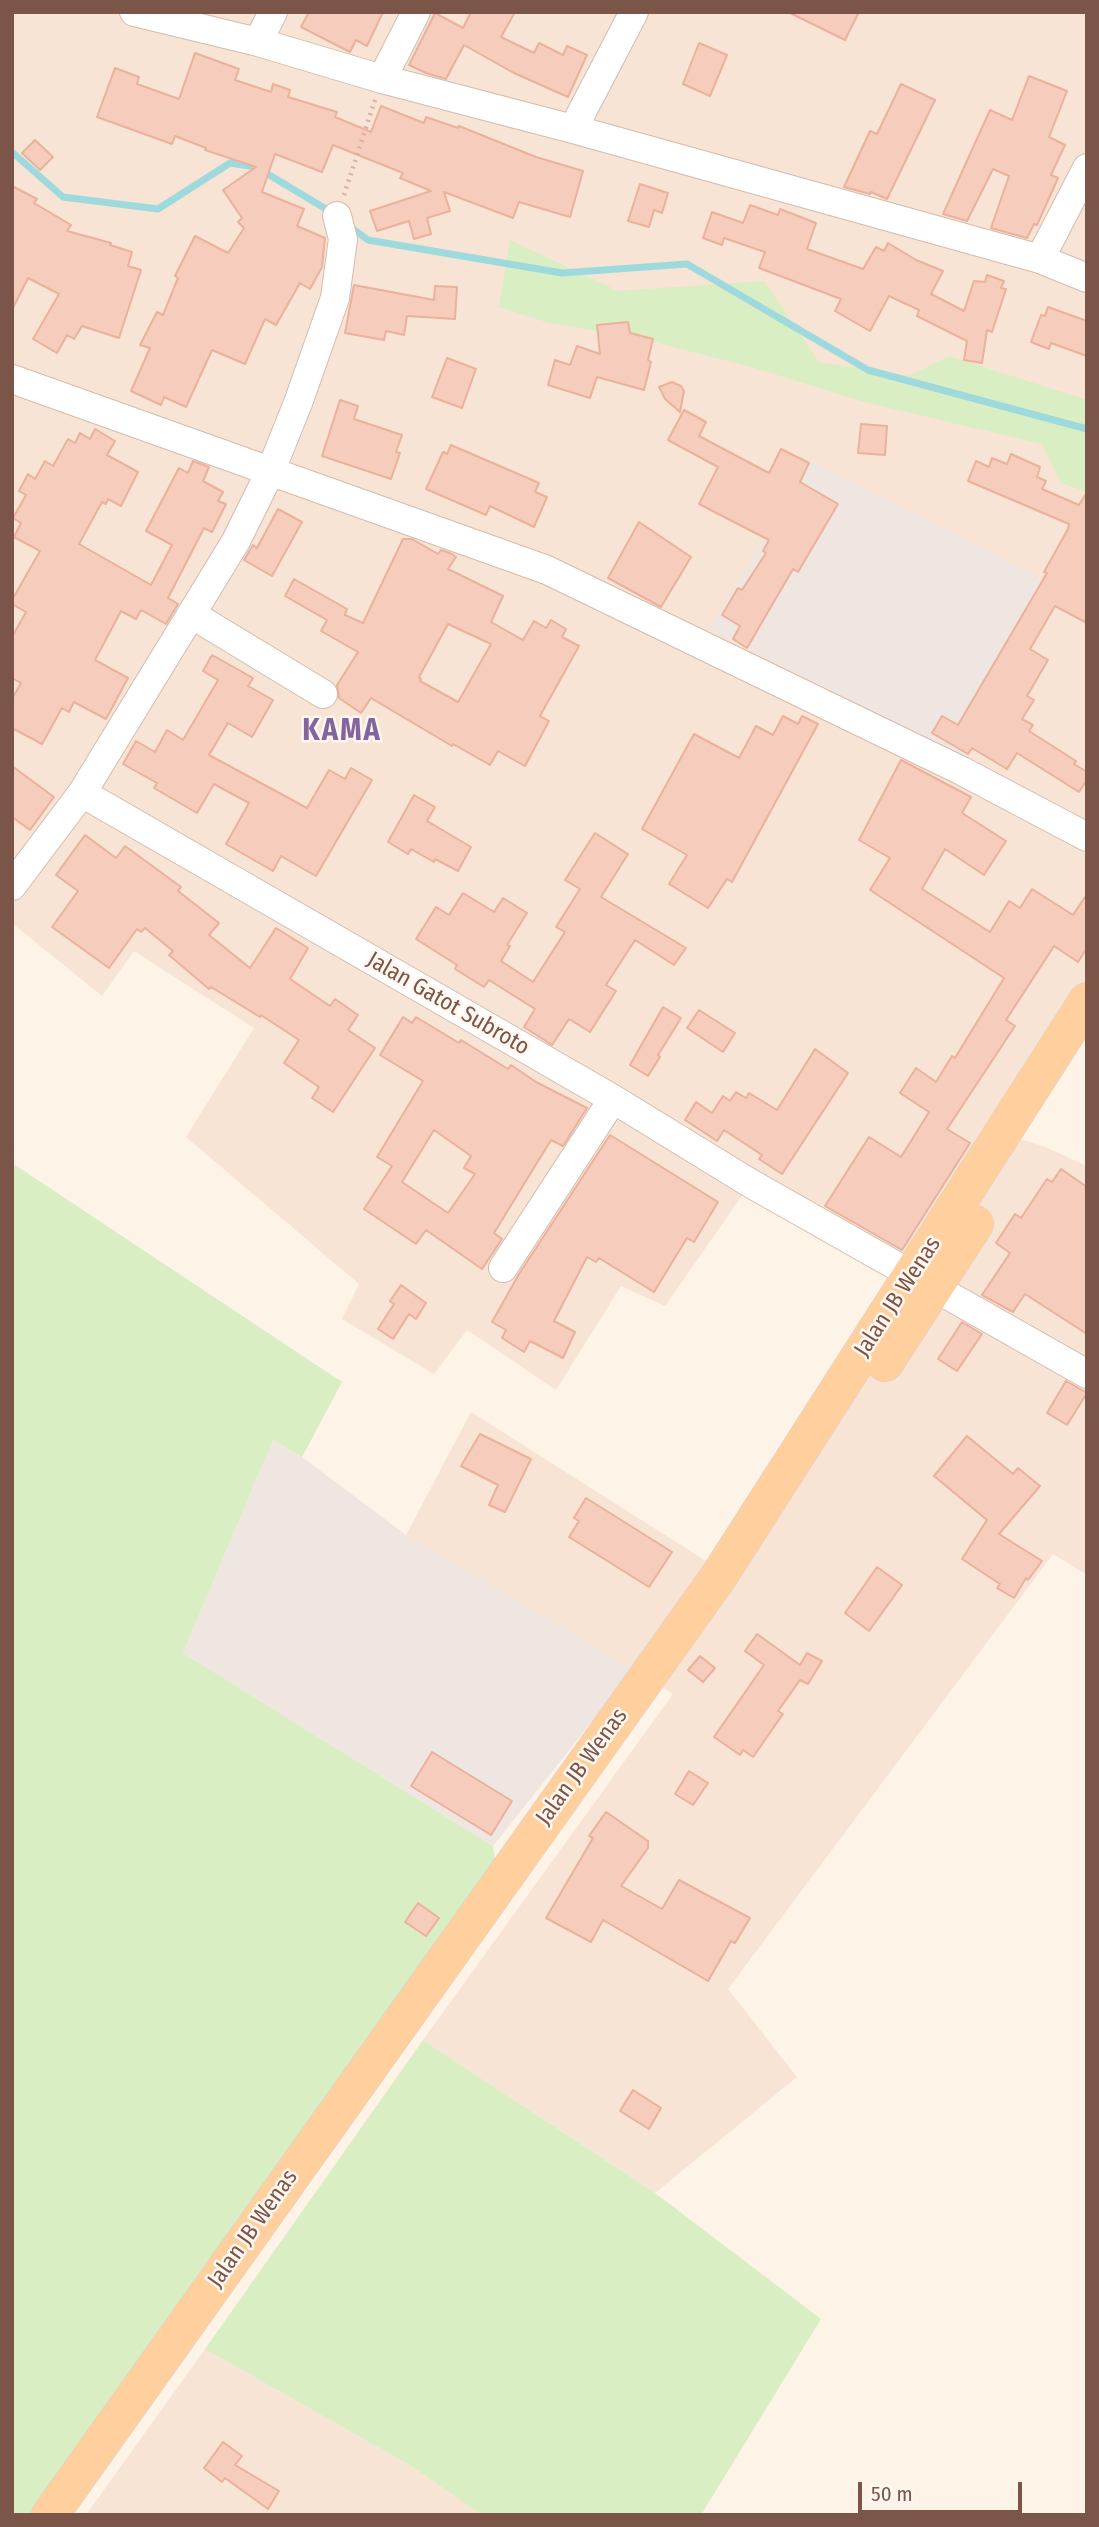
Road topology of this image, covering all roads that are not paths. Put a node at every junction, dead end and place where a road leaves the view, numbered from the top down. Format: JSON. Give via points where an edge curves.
{"nodes":[{"id":1,"x":134,"y":12,"type":"edge"},
{"id":2,"x":273,"y":12,"type":"edge"},
{"id":3,"x":416,"y":12,"type":"edge"},
{"id":4,"x":634,"y":12,"type":"edge"},
{"id":5,"x":258,"y":43,"type":"junction"},
{"id":6,"x":382,"y":79,"type":"junction"},
{"id":7,"x":573,"y":129,"type":"junction"},
{"id":8,"x":1087,"y":168,"type":"edge"},
{"id":9,"x":337,"y":216,"type":"road end"},
{"id":10,"x":1040,"y":259,"type":"junction"},
{"id":11,"x":1087,"y":278,"type":"edge"},
{"id":12,"x":12,"y":379,"type":"edge"},
{"id":13,"x":271,"y":470,"type":"junction"},
{"id":14,"x":191,"y":614,"type":"junction"},
{"id":15,"x":323,"y":694,"type":"dead end"},
{"id":16,"x":82,"y":793,"type":"junction"},
{"id":17,"x":1087,"y":837,"type":"edge"},
{"id":18,"x":12,"y":886,"type":"edge"},
{"id":19,"x":1087,"y":1001,"type":"edge"},
{"id":20,"x":1087,"y":1045,"type":"edge"},
{"id":21,"x":613,"y":1099,"type":"junction"},
{"id":22,"x":503,"y":1268,"type":"dead end"},
{"id":23,"x":923,"y":1282,"type":"junction"},
{"id":24,"x":1087,"y":1374,"type":"edge"},
{"id":25,"x":200,"y":2321,"type":"junction"},
{"id":26,"x":50,"y":2515,"type":"edge"},
{"id":27,"x":77,"y":2515,"type":"edge"}],
"edges":[{"from":1,"to":5,"type":"street"},
{"from":2,"to":5,"type":"street"},
{"from":3,"to":6,"type":"street"},
{"from":4,"to":7,"type":"street"},
{"from":5,"to":6,"type":"street"},
{"from":6,"to":7,"type":"street"},
{"from":7,"to":10,"type":"street"},
{"from":8,"to":10,"type":"street"},
{"from":9,"to":13,"type":"street","via":[[343,239],[335,298]]},
{"from":10,"to":11,"type":"street"},
{"from":12,"to":13,"type":"street"},
{"from":13,"to":14,"type":"street","via":[[236,541]]},
{"from":13,"to":17,"type":"street","via":[[547,570],[962,771]]},
{"from":14,"to":15,"type":"street"},
{"from":14,"to":16,"type":"street"},
{"from":16,"to":18,"type":"street"},
{"from":16,"to":21,"type":"street","name":"Jalan Gatot Subroto"},
{"from":19,"to":23,"type":"main road","name":"Jalan JB Wenas"},
{"from":20,"to":23,"type":"main road","name":"Jalan JB Wenas"},
{"from":21,"to":22,"type":"street"},
{"from":21,"to":23,"type":"street","name":"Jalan Gatot Subroto"},
{"from":23,"to":24,"type":"street","name":"Jalan Gatot Subroto"},
{"from":23,"to":25,"type":"main road","name":"Jalan JB Wenas","via":[[719,1576],[603,1755]]},
{"from":25,"to":26,"type":"main road","name":"Jalan JB Wenas"},
{"from":25,"to":27,"type":"main road","name":"Jalan JB Wenas"}]}
